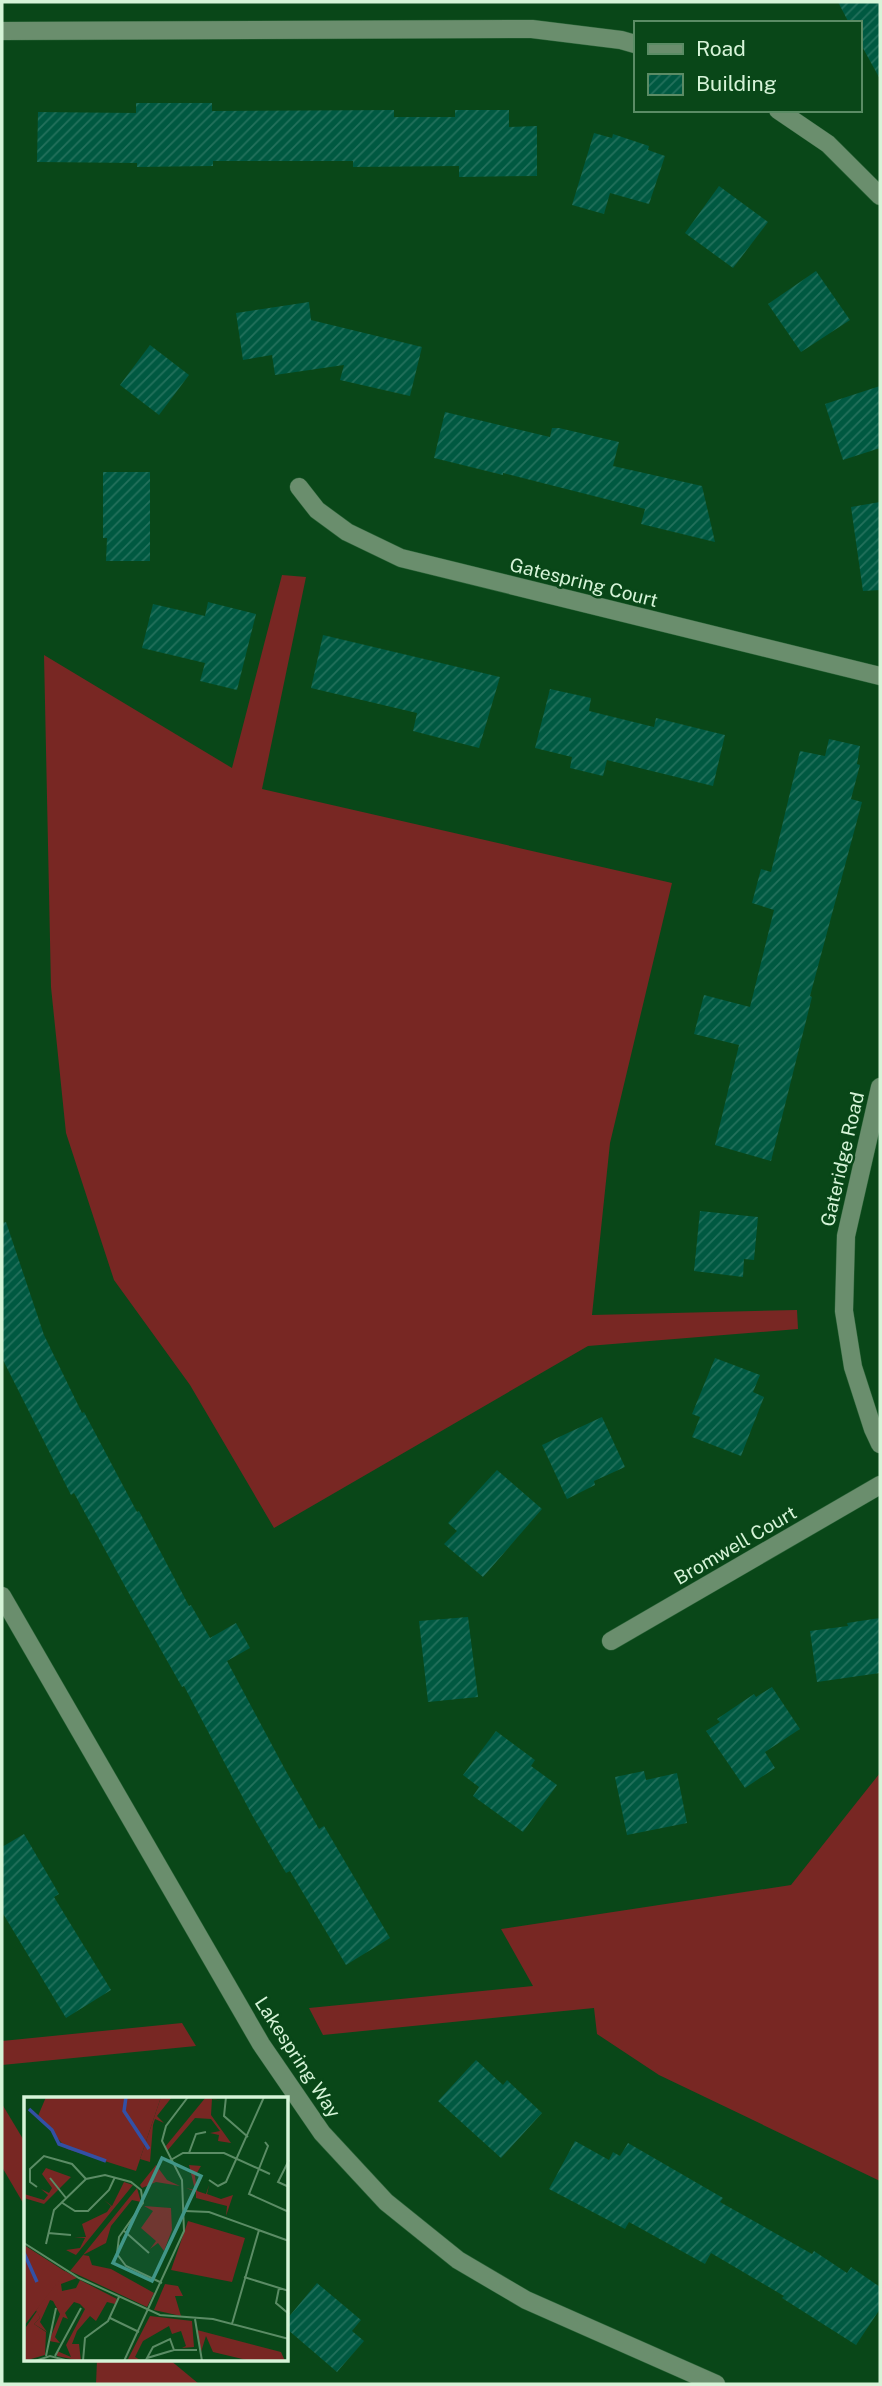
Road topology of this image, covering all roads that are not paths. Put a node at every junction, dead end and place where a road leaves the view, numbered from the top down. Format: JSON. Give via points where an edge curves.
{"nodes":[{"id":1,"x":2,"y":31,"type":"edge"},
{"id":2,"x":634,"y":44,"type":"edge"},
{"id":3,"x":781,"y":112,"type":"edge"},
{"id":4,"x":879,"y":193,"type":"edge"},
{"id":5,"x":299,"y":487,"type":"dead end"},
{"id":6,"x":880,"y":676,"type":"edge"},
{"id":7,"x":880,"y":1087,"type":"edge"},
{"id":8,"x":880,"y":1444,"type":"edge"},
{"id":9,"x":880,"y":1485,"type":"edge"},
{"id":10,"x":2,"y":1596,"type":"edge"},
{"id":11,"x":611,"y":1641,"type":"dead end"},
{"id":12,"x":716,"y":2384,"type":"edge"}],
"edges":[{"from":1,"to":2,"type":"street","via":[[533,29]]},
{"from":3,"to":4,"type":"street","via":[[828,144]]},
{"from":5,"to":6,"type":"street","name":"Gatespring Court","via":[[317,510],[347,532],[401,558]]},
{"from":7,"to":8,"type":"street","name":"Gateridge Road","via":[[846,1236],[845,1311],[853,1367]]},
{"from":9,"to":11,"type":"street","name":"Bromwell Court"},
{"from":10,"to":12,"type":"street","name":"Lakespring Way","via":[[261,2044],[322,2133],[386,2202],[458,2260],[526,2300]]}]}
